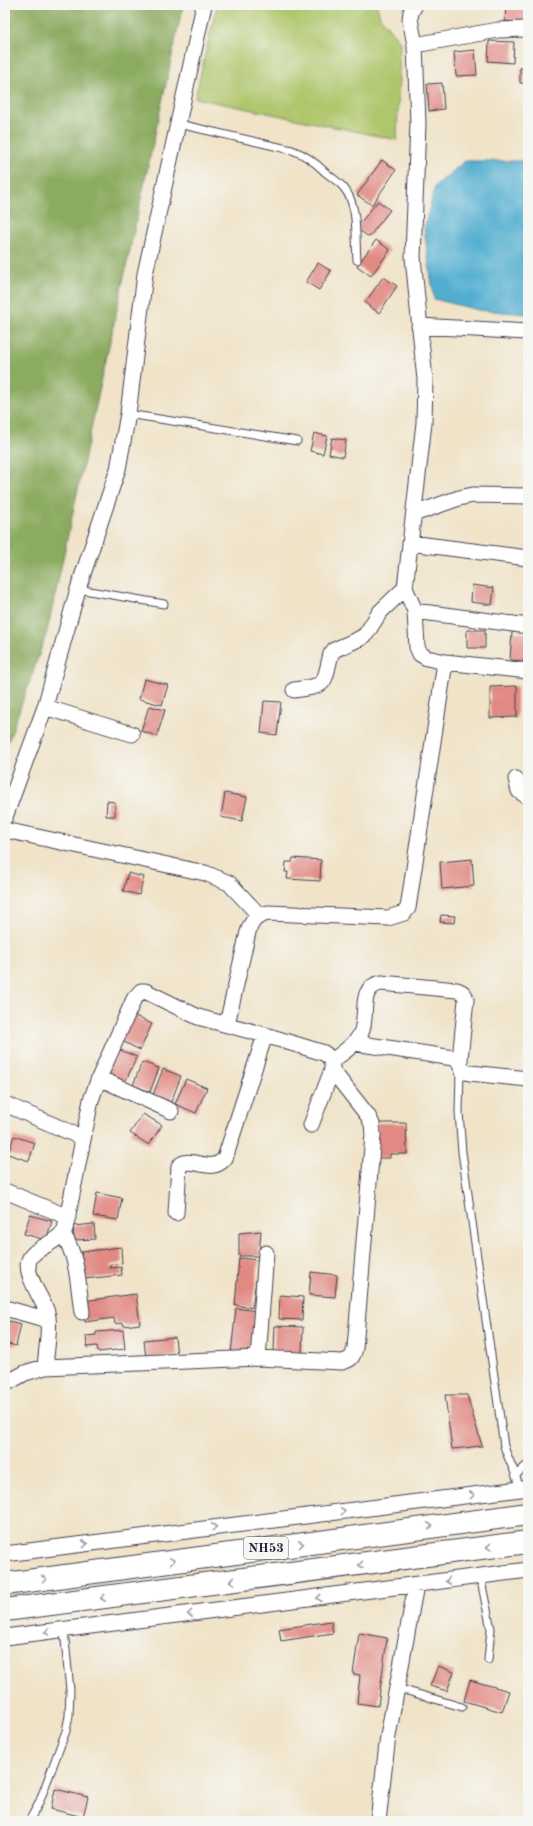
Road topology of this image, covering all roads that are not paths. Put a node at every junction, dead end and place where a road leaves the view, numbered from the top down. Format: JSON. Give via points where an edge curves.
{"nodes":[{"id":1,"x":204,"y":5,"type":"edge"},
{"id":2,"x":415,"y":5,"type":"edge"},
{"id":3,"x":528,"y":29,"type":"edge"},
{"id":4,"x":414,"y":45,"type":"junction"},
{"id":5,"x":178,"y":124,"type":"junction"},
{"id":6,"x":357,"y":260,"type":"dead end"},
{"id":7,"x":419,"y":326,"type":"junction"},
{"id":8,"x":528,"y":332,"type":"edge"},
{"id":9,"x":128,"y":414,"type":"junction"},
{"id":10,"x":297,"y":441,"type":"dead end"},
{"id":11,"x":528,"y":496,"type":"edge"},
{"id":12,"x":414,"y":514,"type":"junction"},
{"id":13,"x":410,"y":543,"type":"junction"},
{"id":14,"x":528,"y":558,"type":"edge"},
{"id":15,"x":405,"y":588,"type":"junction"},
{"id":16,"x":78,"y":589,"type":"junction"},
{"id":17,"x":164,"y":604,"type":"dead end"},
{"id":18,"x":416,"y":611,"type":"junction"},
{"id":19,"x":528,"y":626,"type":"edge"},
{"id":20,"x":445,"y":662,"type":"junction"},
{"id":21,"x":528,"y":671,"type":"edge"},
{"id":22,"x":294,"y":690,"type":"dead end"},
{"id":23,"x":45,"y":707,"type":"junction"},
{"id":24,"x":132,"y":734,"type":"dead end"},
{"id":25,"x":516,"y":779,"type":"dead end"},
{"id":26,"x":528,"y":797,"type":"edge"},
{"id":27,"x":5,"y":817,"type":"edge"},
{"id":28,"x":5,"y":830,"type":"edge"},
{"id":29,"x":259,"y":915,"type":"junction"},
{"id":30,"x":227,"y":1024,"type":"junction"},
{"id":31,"x":265,"y":1035,"type":"junction"},
{"id":32,"x":354,"y":1043,"type":"junction"},
{"id":33,"x":460,"y":1062,"type":"junction"},
{"id":34,"x":332,"y":1065,"type":"junction"},
{"id":35,"x":99,"y":1078,"type":"junction"},
{"id":36,"x":528,"y":1079,"type":"edge"},
{"id":37,"x":5,"y":1104,"type":"edge"},
{"id":38,"x":170,"y":1111,"type":"dead end"},
{"id":39,"x":311,"y":1125,"type":"dead end"},
{"id":40,"x":83,"y":1138,"type":"junction"},
{"id":41,"x":5,"y":1191,"type":"edge"},
{"id":42,"x":176,"y":1213,"type":"dead end"},
{"id":43,"x":68,"y":1217,"type":"junction"},
{"id":44,"x":63,"y":1234,"type":"junction"},
{"id":45,"x":266,"y":1254,"type":"dead end"},
{"id":46,"x":5,"y":1308,"type":"edge"},
{"id":47,"x":82,"y":1312,"type":"dead end"},
{"id":48,"x":48,"y":1320,"type":"junction"},
{"id":49,"x":258,"y":1358,"type":"junction"},
{"id":50,"x":45,"y":1367,"type":"junction"},
{"id":51,"x":5,"y":1384,"type":"edge"},
{"id":52,"x":528,"y":1464,"type":"edge"},
{"id":53,"x":517,"y":1474,"type":"junction"},
{"id":54,"x":524,"y":1488,"type":"edge"},
{"id":55,"x":528,"y":1514,"type":"edge"},
{"id":56,"x":528,"y":1542,"type":"edge"},
{"id":57,"x":5,"y":1554,"type":"edge"},
{"id":58,"x":528,"y":1570,"type":"edge"},
{"id":59,"x":480,"y":1576,"type":"junction"},
{"id":60,"x":5,"y":1584,"type":"edge"},
{"id":61,"x":416,"y":1585,"type":"junction"},
{"id":62,"x":5,"y":1610,"type":"edge"},
{"id":63,"x":64,"y":1630,"type":"junction"},
{"id":64,"x":5,"y":1637,"type":"edge"},
{"id":65,"x":488,"y":1660,"type":"dead end"},
{"id":66,"x":397,"y":1688,"type":"junction"},
{"id":67,"x":462,"y":1707,"type":"dead end"},
{"id":68,"x":29,"y":1821,"type":"edge"},
{"id":69,"x":378,"y":1821,"type":"edge"}],
"edges":[{"from":1,"to":5,"type":"street"},
{"from":2,"to":4,"type":"street","via":[[410,19]]},
{"from":3,"to":4,"type":"street","via":[[498,30]]},
{"from":4,"to":7,"type":"street","via":[[418,123],[413,257]]},
{"from":5,"to":6,"type":"lane","via":[[304,154],[344,188],[351,200]]},
{"from":5,"to":9,"type":"street","via":[[145,274]]},
{"from":7,"to":8,"type":"street"},
{"from":7,"to":12,"type":"street","via":[[424,380],[424,423]]},
{"from":9,"to":10,"type":"lane"},
{"from":9,"to":16,"type":"street","via":[[118,469]]},
{"from":11,"to":12,"type":"street","via":[[459,498]]},
{"from":12,"to":13,"type":"street"},
{"from":13,"to":14,"type":"street"},
{"from":13,"to":15,"type":"street"},
{"from":15,"to":18,"type":"street"},
{"from":15,"to":22,"type":"street","via":[[380,612],[362,638],[334,650],[322,684]]},
{"from":16,"to":17,"type":"lane"},
{"from":16,"to":23,"type":"street"},
{"from":18,"to":19,"type":"street"},
{"from":18,"to":20,"type":"street","via":[[416,640],[420,654]]},
{"from":20,"to":21,"type":"street"},
{"from":20,"to":29,"type":"street","via":[[408,908],[404,913],[388,918],[268,913]]},
{"from":23,"to":24,"type":"street"},
{"from":23,"to":27,"type":"street"},
{"from":25,"to":26,"type":"street","via":[[519,791]]},
{"from":28,"to":29,"type":"street","via":[[205,873],[229,883]]},
{"from":29,"to":30,"type":"street","via":[[252,920],[248,932]]},
{"from":30,"to":31,"type":"street"},
{"from":30,"to":35,"type":"street","via":[[198,1017],[146,991],[141,991],[134,998]]},
{"from":31,"to":34,"type":"street","via":[[324,1054],[329,1057]]},
{"from":31,"to":42,"type":"street","via":[[225,1158],[215,1166],[189,1162],[180,1166]]},
{"from":32,"to":33,"type":"street"},
{"from":32,"to":33,"type":"street","via":[[361,1033],[364,1022],[366,995],[373,985],[381,983],[458,990],[465,995],[466,1000]]},
{"from":32,"to":34,"type":"street"},
{"from":33,"to":36,"type":"street","via":[[463,1071],[470,1073]]},
{"from":33,"to":53,"type":"lane","via":[[459,1112],[462,1152],[504,1446],[510,1466]]},
{"from":34,"to":39,"type":"street"},
{"from":34,"to":49,"type":"street","via":[[372,1124],[353,1355],[349,1360],[342,1362]]},
{"from":35,"to":38,"type":"street"},
{"from":35,"to":40,"type":"street","via":[[91,1100]]},
{"from":37,"to":40,"type":"street"},
{"from":40,"to":43,"type":"street"},
{"from":41,"to":43,"type":"street"},
{"from":43,"to":44,"type":"street"},
{"from":44,"to":47,"type":"street","via":[[74,1258]]},
{"from":44,"to":48,"type":"street","via":[[29,1260],[30,1275],[47,1312]]},
{"from":45,"to":49,"type":"street"},
{"from":46,"to":48,"type":"street"},
{"from":48,"to":50,"type":"street"},
{"from":49,"to":50,"type":"street"},
{"from":50,"to":51,"type":"street","via":[[25,1373]]},
{"from":52,"to":53,"type":"lane"},
{"from":53,"to":54,"type":"lane"},
{"from":57,"to":54,"type":"street","one_way":true},
{"from":60,"to":55,"type":"highway","number":"NH53","one_way":true},
{"from":56,"to":62,"type":"highway","number":"NH53","one_way":true},
{"from":58,"to":59,"type":"street"},
{"from":59,"to":61,"type":"street","one_way":true},
{"from":59,"to":65,"type":"lane","via":[[491,1628]]},
{"from":61,"to":63,"type":"street","one_way":true},
{"from":61,"to":66,"type":"street"},
{"from":63,"to":64,"type":"street","one_way":true},
{"from":63,"to":68,"type":"lane","via":[[70,1690],[69,1716],[66,1731],[39,1804]]},
{"from":66,"to":67,"type":"lane"},
{"from":66,"to":69,"type":"street","via":[[388,1736]]}]}
